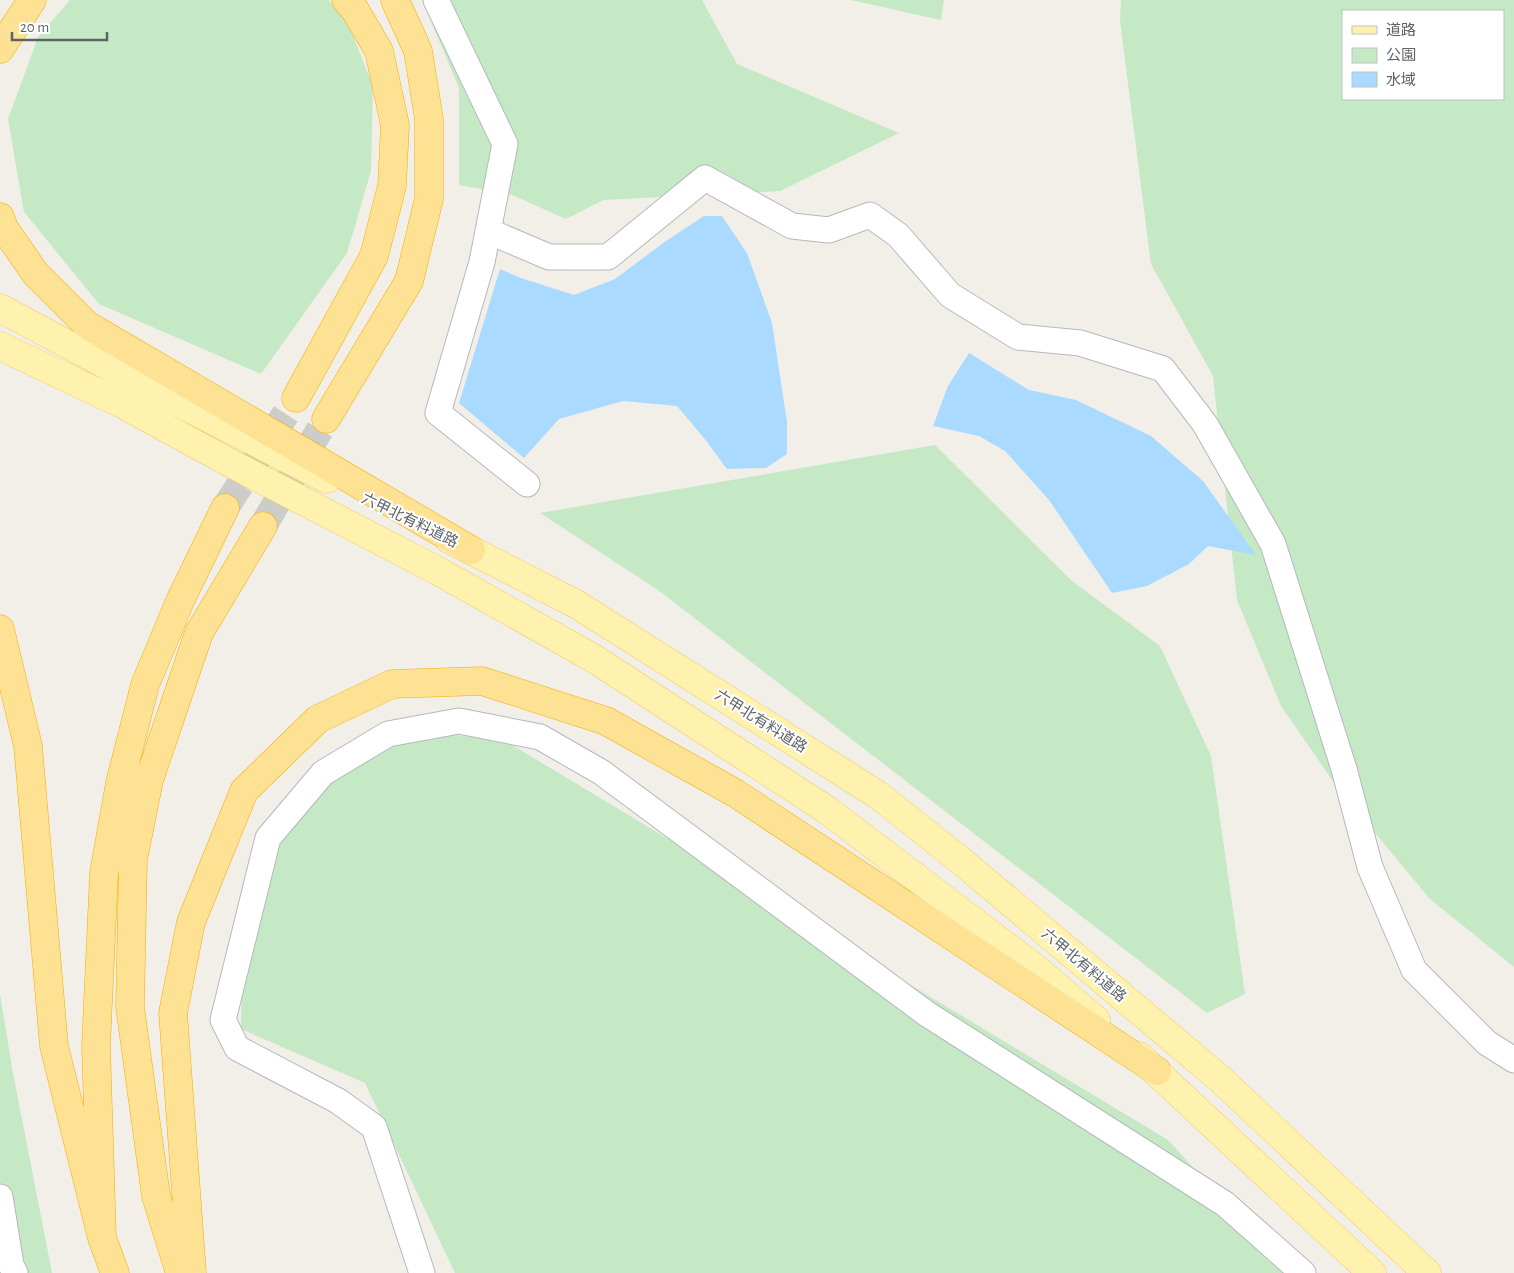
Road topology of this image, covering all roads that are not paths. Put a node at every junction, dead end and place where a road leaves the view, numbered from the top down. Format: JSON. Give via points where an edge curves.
{"nodes":[{"id":1,"x":32,"y":0,"type":"edge"},
{"id":2,"x":346,"y":0,"type":"edge"},
{"id":3,"x":395,"y":0,"type":"edge"},
{"id":4,"x":436,"y":0,"type":"edge"},
{"id":5,"x":0,"y":49,"type":"edge"},
{"id":6,"x":0,"y":217,"type":"edge"},
{"id":7,"x":488,"y":232,"type":"junction"},
{"id":8,"x":0,"y":308,"type":"edge"},
{"id":9,"x":0,"y":346,"type":"edge"},
{"id":10,"x":296,"y":398,"type":"tunnel mouth"},
{"id":11,"x":326,"y":419,"type":"tunnel mouth"},
{"id":12,"x":526,"y":484,"type":"dead end"},
{"id":13,"x":225,"y":508,"type":"tunnel mouth"},
{"id":14,"x":263,"y":526,"type":"tunnel mouth"},
{"id":15,"x":471,"y":550,"type":"junction"},
{"id":16,"x":0,"y":629,"type":"edge"},
{"id":17,"x":1514,"y":1060,"type":"edge"},
{"id":18,"x":1157,"y":1072,"type":"junction"},
{"id":19,"x":0,"y":1197,"type":"edge"},
{"id":20,"x":102,"y":1238,"type":"junction"},
{"id":21,"x":15,"y":1273,"type":"edge"},
{"id":22,"x":114,"y":1273,"type":"edge"},
{"id":23,"x":180,"y":1273,"type":"edge"},
{"id":24,"x":192,"y":1273,"type":"edge"},
{"id":25,"x":422,"y":1273,"type":"edge"},
{"id":26,"x":1303,"y":1273,"type":"edge"},
{"id":27,"x":1372,"y":1273,"type":"edge"},
{"id":28,"x":1427,"y":1273,"type":"edge"}],
"edges":[{"from":1,"to":5,"type":"highway"},
{"from":2,"to":10,"type":"highway","via":[[379,51],[395,125],[392,186],[374,256]]},
{"from":3,"to":11,"type":"highway","via":[[418,52],[429,119],[429,199],[408,282]]},
{"from":4,"to":7,"type":"street","via":[[505,144]]},
{"from":6,"to":15,"type":"highway","via":[[4,228],[35,272],[87,325]]},
{"from":7,"to":12,"type":"street","via":[[438,412]]},
{"from":7,"to":17,"type":"street","via":[[549,257],[608,257],[705,178],[792,226],[829,230],[870,215],[898,235],[950,295],[1018,337],[1080,343],[1163,369],[1205,424],[1273,544],[1344,769],[1370,867],[1414,970],[1487,1043]]},
{"from":8,"to":15,"type":"main road","name":"六甲北有料道路","via":[[138,382]]},
{"from":9,"to":18,"type":"main road","name":"六甲北有料道路","via":[[124,405],[438,571],[592,658],[827,810],[1034,967]]},
{"from":13,"to":20,"type":"highway","via":[[180,601],[145,685],[120,782],[104,872],[96,1046]]},
{"from":14,"to":23,"type":"highway","via":[[199,632],[149,780],[133,860],[130,1007],[156,1196]]},
{"from":15,"to":28,"type":"main road","name":"六甲北有料道路","via":[[576,604],[878,795],[1219,1078]]},
{"from":16,"to":20,"type":"highway","via":[[28,746],[54,1046]]},
{"from":18,"to":24,"type":"highway","via":[[735,793],[606,721],[482,681],[392,684],[318,719],[244,791],[191,922],[173,1013]]},
{"from":18,"to":27,"type":"main road","name":"六甲北有料道路"},
{"from":19,"to":21,"type":"street"},
{"from":20,"to":22,"type":"highway"},
{"from":25,"to":26,"type":"street","via":[[374,1127],[338,1101],[237,1048],[223,1020],[268,838],[323,773],[388,734],[459,721],[540,737],[601,772],[927,1014],[1225,1204]]}]}
